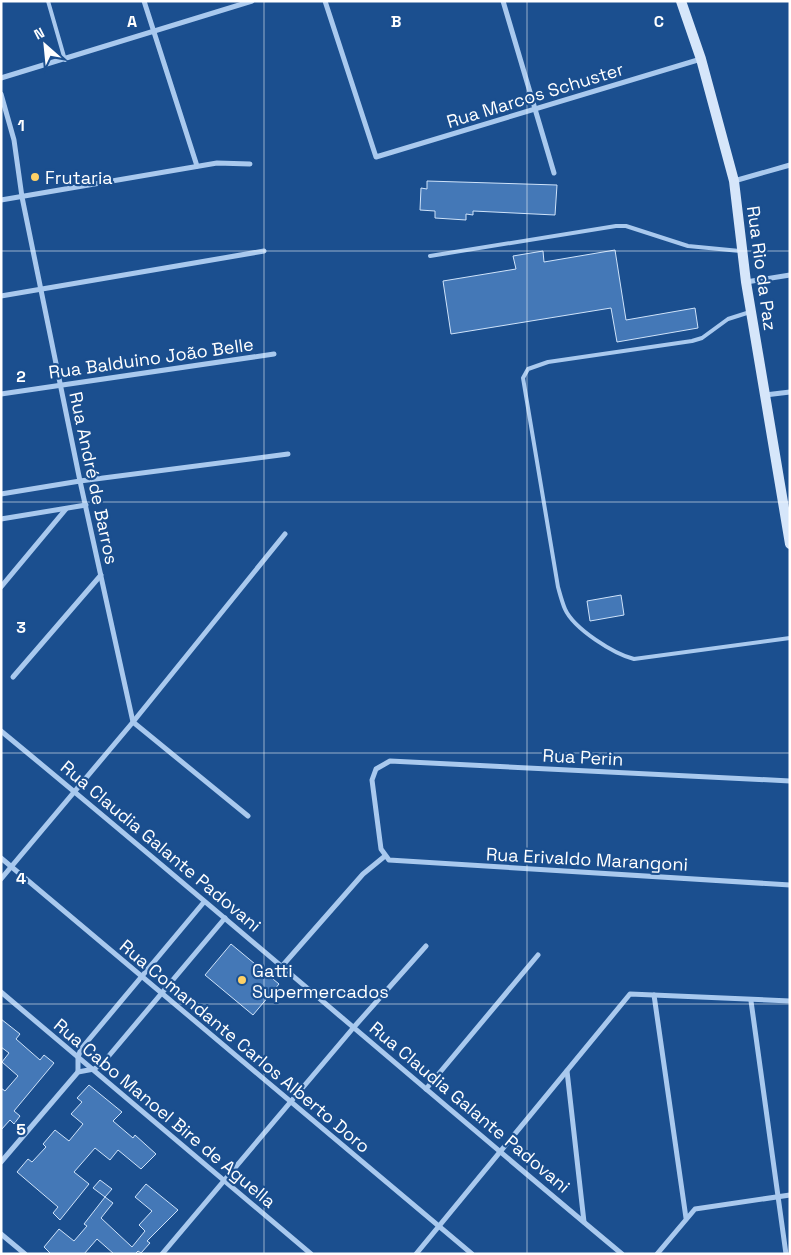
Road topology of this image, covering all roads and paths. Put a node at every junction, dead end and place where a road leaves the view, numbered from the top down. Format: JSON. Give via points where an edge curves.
{"nodes":[{"id":1,"x":48,"y":1,"type":"edge"},
{"id":2,"x":144,"y":1,"type":"edge"},
{"id":3,"x":231,"y":1,"type":"edge"},
{"id":4,"x":252,"y":1,"type":"edge"},
{"id":5,"x":326,"y":1,"type":"edge"},
{"id":6,"x":503,"y":1,"type":"edge"},
{"id":7,"x":682,"y":1,"type":"edge"},
{"id":8,"x":233,"y":8,"type":"junction"},
{"id":9,"x":154,"y":32,"type":"junction"},
{"id":10,"x":702,"y":59,"type":"junction"},
{"id":11,"x":65,"y":60,"type":"junction"},
{"id":12,"x":1,"y":78,"type":"edge"},
{"id":13,"x":1,"y":94,"type":"edge"},
{"id":14,"x":535,"y":110,"type":"junction"},
{"id":15,"x":250,"y":164,"type":"dead end"},
{"id":16,"x":790,"y":165,"type":"edge"},
{"id":17,"x":197,"y":166,"type":"junction"},
{"id":18,"x":554,"y":173,"type":"dead end"},
{"id":19,"x":734,"y":181,"type":"junction"},
{"id":20,"x":22,"y":197,"type":"junction"},
{"id":21,"x":1,"y":200,"type":"edge"},
{"id":22,"x":264,"y":251,"type":"dead end"},
{"id":23,"x":742,"y":251,"type":"junction"},
{"id":24,"x":430,"y":256,"type":"dead end"},
{"id":25,"x":790,"y":275,"type":"edge"},
{"id":26,"x":746,"y":282,"type":"junction"},
{"id":27,"x":41,"y":289,"type":"junction"},
{"id":28,"x":1,"y":296,"type":"edge"},
{"id":29,"x":751,"y":312,"type":"junction"},
{"id":30,"x":274,"y":354,"type":"dead end"},
{"id":31,"x":60,"y":385,"type":"junction"},
{"id":32,"x":790,"y":392,"type":"edge"},
{"id":33,"x":1,"y":394,"type":"edge"},
{"id":34,"x":765,"y":395,"type":"junction"},
{"id":35,"x":288,"y":454,"type":"dead end"},
{"id":36,"x":80,"y":481,"type":"junction"},
{"id":37,"x":1,"y":494,"type":"edge"},
{"id":38,"x":86,"y":505,"type":"junction"},
{"id":39,"x":66,"y":509,"type":"junction"},
{"id":40,"x":1,"y":519,"type":"edge"},
{"id":41,"x":286,"y":534,"type":"dead end"},
{"id":42,"x":790,"y":544,"type":"edge"},
{"id":43,"x":101,"y":575,"type":"junction"},
{"id":44,"x":1,"y":587,"type":"edge"},
{"id":45,"x":790,"y":638,"type":"edge"},
{"id":46,"x":13,"y":677,"type":"dead end"},
{"id":47,"x":133,"y":722,"type":"junction"},
{"id":48,"x":1,"y":731,"type":"edge"},
{"id":49,"x":790,"y":781,"type":"edge"},
{"id":50,"x":75,"y":792,"type":"junction"},
{"id":51,"x":248,"y":816,"type":"dead end"},
{"id":52,"x":385,"y":856,"type":"junction"},
{"id":53,"x":1,"y":858,"type":"edge"},
{"id":54,"x":12,"y":867,"type":"junction"},
{"id":55,"x":1,"y":879,"type":"edge"},
{"id":56,"x":790,"y":885,"type":"edge"},
{"id":57,"x":204,"y":902,"type":"junction"},
{"id":58,"x":225,"y":918,"type":"junction"},
{"id":59,"x":426,"y":946,"type":"dead end"},
{"id":60,"x":538,"y":956,"type":"dead end"},
{"id":61,"x":283,"y":965,"type":"junction"},
{"id":62,"x":142,"y":977,"type":"junction"},
{"id":63,"x":1,"y":992,"type":"edge"},
{"id":64,"x":161,"y":993,"type":"junction"},
{"id":65,"x":654,"y":995,"type":"junction"},
{"id":66,"x":751,"y":1001,"type":"junction"},
{"id":67,"x":790,"y":1001,"type":"edge"},
{"id":68,"x":354,"y":1026,"type":"junction"},
{"id":69,"x":78,"y":1057,"type":"junction"},
{"id":70,"x":94,"y":1069,"type":"junction"},
{"id":71,"x":568,"y":1071,"type":"junction"},
{"id":72,"x":78,"y":1072,"type":"junction"},
{"id":73,"x":426,"y":1089,"type":"junction"},
{"id":74,"x":290,"y":1102,"type":"junction"},
{"id":75,"x":501,"y":1153,"type":"junction"},
{"id":76,"x":1,"y":1162,"type":"edge"},
{"id":77,"x":224,"y":1181,"type":"junction"},
{"id":78,"x":790,"y":1195,"type":"edge"},
{"id":79,"x":779,"y":1196,"type":"junction"},
{"id":80,"x":686,"y":1218,"type":"junction"},
{"id":81,"x":584,"y":1222,"type":"junction"},
{"id":82,"x":439,"y":1226,"type":"junction"},
{"id":83,"x":1,"y":1234,"type":"edge"},
{"id":84,"x":25,"y":1254,"type":"edge"},
{"id":85,"x":162,"y":1254,"type":"edge"},
{"id":86,"x":311,"y":1254,"type":"edge"},
{"id":87,"x":416,"y":1254,"type":"edge"},
{"id":88,"x":472,"y":1254,"type":"edge"},
{"id":89,"x":622,"y":1254,"type":"edge"},
{"id":90,"x":657,"y":1254,"type":"edge"},
{"id":91,"x":786,"y":1254,"type":"edge"}],
"edges":[{"from":1,"to":11,"type":"lane"},
{"from":2,"to":9,"type":"street"},
{"from":3,"to":8,"type":"street"},
{"from":4,"to":8,"type":"street"},
{"from":5,"to":14,"type":"street","name":"Rua Marcos Schuster","via":[[376,157]]},
{"from":6,"to":14,"type":"street"},
{"from":7,"to":10,"type":"main road","name":"Rua Rio da Paz"},
{"from":8,"to":9,"type":"street"},
{"from":9,"to":11,"type":"street"},
{"from":9,"to":17,"type":"street"},
{"from":10,"to":14,"type":"street","name":"Rua Marcos Schuster"},
{"from":10,"to":19,"type":"main road","name":"Rua Rio da Paz"},
{"from":11,"to":12,"type":"street"},
{"from":13,"to":20,"type":"street","name":"Rua André de Barros","via":[[14,140]]},
{"from":14,"to":18,"type":"street"},
{"from":15,"to":17,"type":"street","via":[[217,162]]},
{"from":16,"to":19,"type":"street"},
{"from":17,"to":20,"type":"street"},
{"from":19,"to":23,"type":"main road","name":"Rua Rio da Paz"},
{"from":20,"to":21,"type":"street"},
{"from":20,"to":27,"type":"street","name":"Rua André de Barros"},
{"from":22,"to":27,"type":"street"},
{"from":23,"to":24,"type":"lane","via":[[688,246],[626,226],[616,226]]},
{"from":23,"to":26,"type":"main road","name":"Rua Rio da Paz"},
{"from":25,"to":26,"type":"street"},
{"from":26,"to":29,"type":"main road","name":"Rua Rio da Paz"},
{"from":27,"to":28,"type":"street"},
{"from":27,"to":31,"type":"street","name":"Rua André de Barros"},
{"from":29,"to":34,"type":"main road","name":"Rua Rio da Paz"},
{"from":29,"to":45,"type":"lane","via":[[728,319],[702,338],[548,362],[528,369],[523,378],[558,587],[565,610],[576,625],[620,655],[634,659]]},
{"from":30,"to":31,"type":"street","name":"Rua Balduino João Belle"},
{"from":31,"to":33,"type":"street","name":"Rua Balduino João Belle"},
{"from":31,"to":36,"type":"street","name":"Rua André de Barros"},
{"from":32,"to":34,"type":"street"},
{"from":34,"to":42,"type":"main road","name":"Rua Rio da Paz"},
{"from":35,"to":36,"type":"street"},
{"from":36,"to":37,"type":"street"},
{"from":36,"to":38,"type":"street","name":"Rua André de Barros"},
{"from":38,"to":39,"type":"street"},
{"from":38,"to":43,"type":"street","name":"Rua André de Barros"},
{"from":39,"to":40,"type":"street"},
{"from":39,"to":44,"type":"street"},
{"from":41,"to":47,"type":"street"},
{"from":43,"to":46,"type":"street"},
{"from":43,"to":47,"type":"street","name":"Rua André de Barros"},
{"from":47,"to":50,"type":"street"},
{"from":47,"to":51,"type":"street"},
{"from":48,"to":50,"type":"street","name":"Rua Claudia Galante Padovani"},
{"from":49,"to":52,"type":"street","name":"Rua Perin","via":[[390,761],[376,769],[372,780],[381,849]]},
{"from":50,"to":54,"type":"street"},
{"from":50,"to":57,"type":"street","name":"Rua Claudia Galante Padovani"},
{"from":52,"to":56,"type":"street","name":"Rua Erivaldo Marangoni","via":[[395,862]]},
{"from":52,"to":61,"type":"street","via":[[362,874]]},
{"from":53,"to":54,"type":"street","name":"Rua Comandante Carlos Alberto Doro"},
{"from":54,"to":55,"type":"street"},
{"from":54,"to":62,"type":"street","name":"Rua Comandante Carlos Alberto Doro"},
{"from":57,"to":58,"type":"street","name":"Rua Claudia Galante Padovani"},
{"from":57,"to":62,"type":"street"},
{"from":58,"to":61,"type":"street","name":"Rua Claudia Galante Padovani"},
{"from":58,"to":64,"type":"street"},
{"from":59,"to":68,"type":"street"},
{"from":60,"to":73,"type":"street"},
{"from":61,"to":68,"type":"street","name":"Rua Claudia Galante Padovani"},
{"from":62,"to":64,"type":"street","name":"Rua Comandante Carlos Alberto Doro"},
{"from":62,"to":69,"type":"street","via":[[81,1049]]},
{"from":63,"to":69,"type":"street","name":"Rua Cabo Manoel Bire de Aguella"},
{"from":64,"to":70,"type":"street","via":[[102,1064]]},
{"from":64,"to":74,"type":"street","name":"Rua Comandante Carlos Alberto Doro"},
{"from":65,"to":66,"type":"street"},
{"from":65,"to":71,"type":"street","via":[[630,994]]},
{"from":65,"to":80,"type":"street"},
{"from":66,"to":67,"type":"street"},
{"from":66,"to":79,"type":"street"},
{"from":68,"to":73,"type":"street","name":"Rua Claudia Galante Padovani"},
{"from":68,"to":74,"type":"street"},
{"from":69,"to":70,"type":"street","name":"Rua Cabo Manoel Bire de Aguella"},
{"from":69,"to":72,"type":"street"},
{"from":70,"to":72,"type":"street"},
{"from":70,"to":77,"type":"street","name":"Rua Cabo Manoel Bire de Aguella"},
{"from":71,"to":75,"type":"street"},
{"from":71,"to":81,"type":"street"},
{"from":72,"to":76,"type":"street"},
{"from":73,"to":75,"type":"street","name":"Rua Claudia Galante Padovani"},
{"from":74,"to":77,"type":"street"},
{"from":74,"to":82,"type":"street","name":"Rua Comandante Carlos Alberto Doro"},
{"from":75,"to":81,"type":"street","name":"Rua Claudia Galante Padovani"},
{"from":75,"to":82,"type":"street"},
{"from":77,"to":85,"type":"street"},
{"from":77,"to":86,"type":"street","name":"Rua Cabo Manoel Bire de Aguella"},
{"from":78,"to":79,"type":"street"},
{"from":79,"to":80,"type":"street","via":[[695,1209]]},
{"from":79,"to":91,"type":"street"},
{"from":80,"to":90,"type":"street"},
{"from":81,"to":89,"type":"street","name":"Rua Claudia Galante Padovani"},
{"from":82,"to":87,"type":"street"},
{"from":82,"to":88,"type":"street","name":"Rua Comandante Carlos Alberto Doro"},
{"from":83,"to":84,"type":"street"}]}
